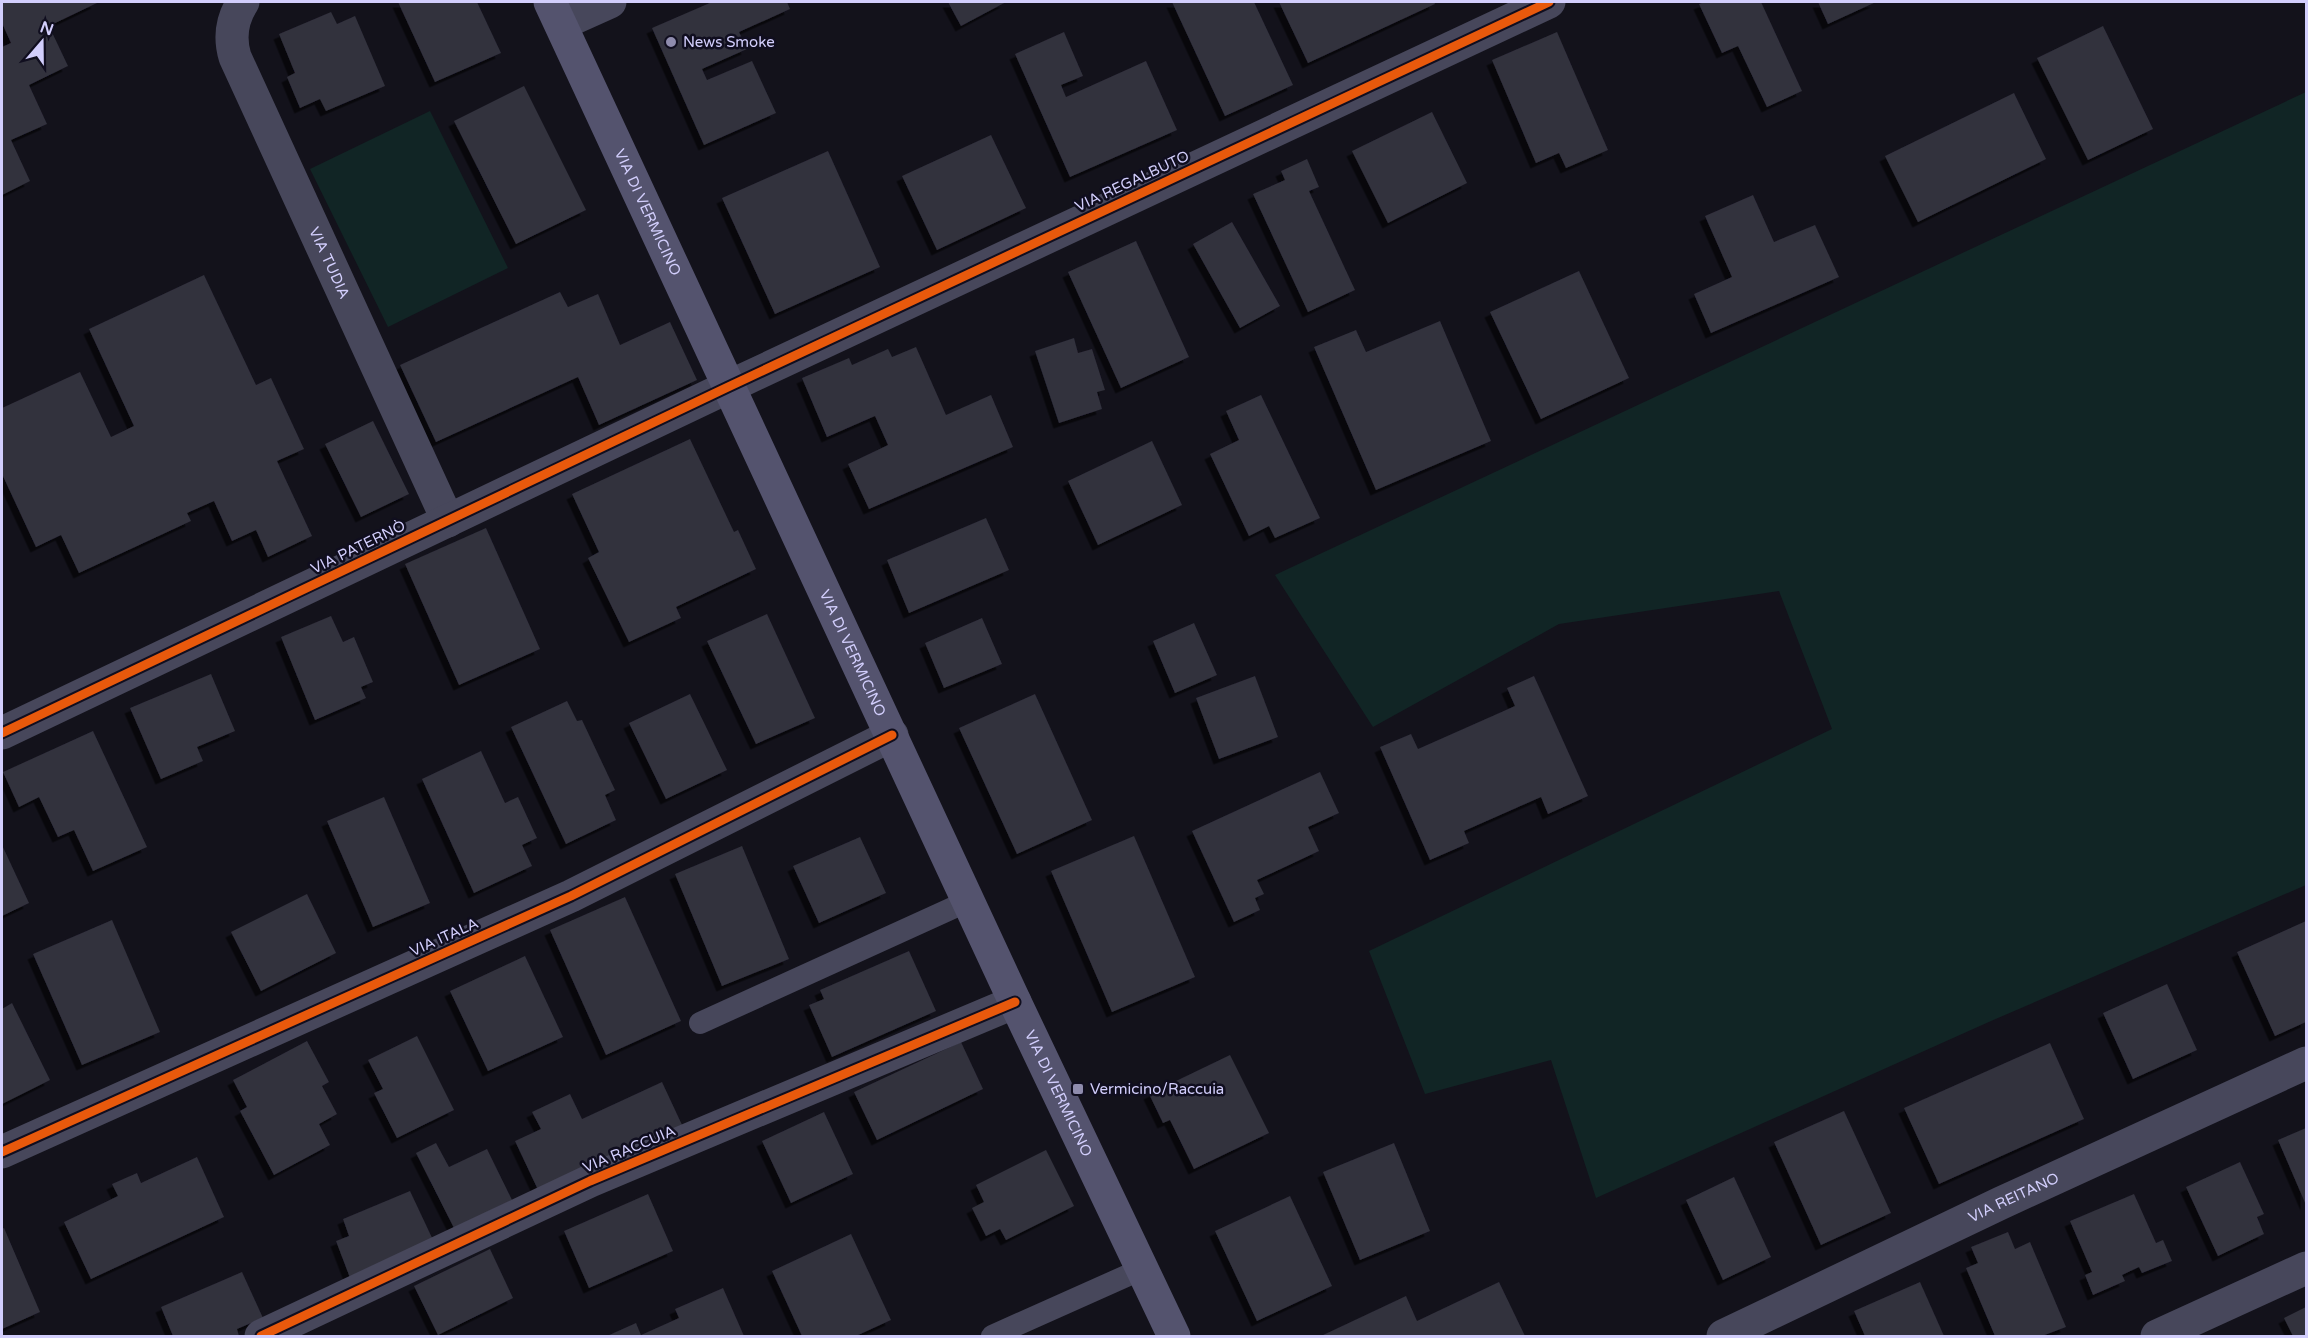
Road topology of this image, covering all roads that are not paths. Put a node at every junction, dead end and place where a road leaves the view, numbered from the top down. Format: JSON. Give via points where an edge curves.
{"nodes":[{"id":1,"x":243,"y":2,"type":"edge"},
{"id":2,"x":610,"y":2,"type":"edge"},
{"id":3,"x":1549,"y":2,"type":"edge"},
{"id":4,"x":555,"y":13,"type":"edge"},
{"id":5,"x":728,"y":387,"type":"junction"},
{"id":6,"x":447,"y":520,"type":"junction"},
{"id":7,"x":2,"y":734,"type":"edge"},
{"id":8,"x":892,"y":735,"type":"junction"},
{"id":9,"x":968,"y":901,"type":"junction"},
{"id":10,"x":1015,"y":1002,"type":"junction"},
{"id":11,"x":700,"y":1023,"type":"dead end"},
{"id":12,"x":2307,"y":1063,"type":"edge"},
{"id":13,"x":2,"y":1152,"type":"edge"},
{"id":14,"x":1142,"y":1269,"type":"junction"},
{"id":15,"x":2307,"y":1269,"type":"edge"},
{"id":16,"x":261,"y":1336,"type":"edge"},
{"id":17,"x":992,"y":1336,"type":"edge"},
{"id":18,"x":1174,"y":1336,"type":"edge"},
{"id":19,"x":1723,"y":1336,"type":"edge"},
{"id":20,"x":2157,"y":1336,"type":"edge"}],
"edges":[{"from":1,"to":6,"type":"street","name":"VIA TUDIA","via":[[232,29],[235,57]]},
{"from":2,"to":4,"type":"street"},
{"from":3,"to":5,"type":"street","name":"VIA REGALBUTO"},
{"from":4,"to":5,"type":"main road","name":"VIA DI VERMICINO"},
{"from":5,"to":6,"type":"street","name":"VIA PATERNÒ"},
{"from":5,"to":8,"type":"main road","name":"VIA DI VERMICINO"},
{"from":6,"to":7,"type":"street","name":"VIA PATERNÒ"},
{"from":8,"to":9,"type":"main road","name":"VIA DI VERMICINO"},
{"from":8,"to":13,"type":"street","name":"VIA ITALA","via":[[571,896]]},
{"from":9,"to":10,"type":"main road","name":"VIA DI VERMICINO"},
{"from":9,"to":11,"type":"lane"},
{"from":10,"to":14,"type":"main road","name":"VIA DI VERMICINO"},
{"from":10,"to":16,"type":"street","name":"VIA RACCUIA","via":[[590,1181]]},
{"from":12,"to":19,"type":"street","name":"VIA REITANO"},
{"from":14,"to":17,"type":"lane"},
{"from":14,"to":18,"type":"main road","name":"VIA DI VERMICINO"},
{"from":15,"to":20,"type":"street"}]}
